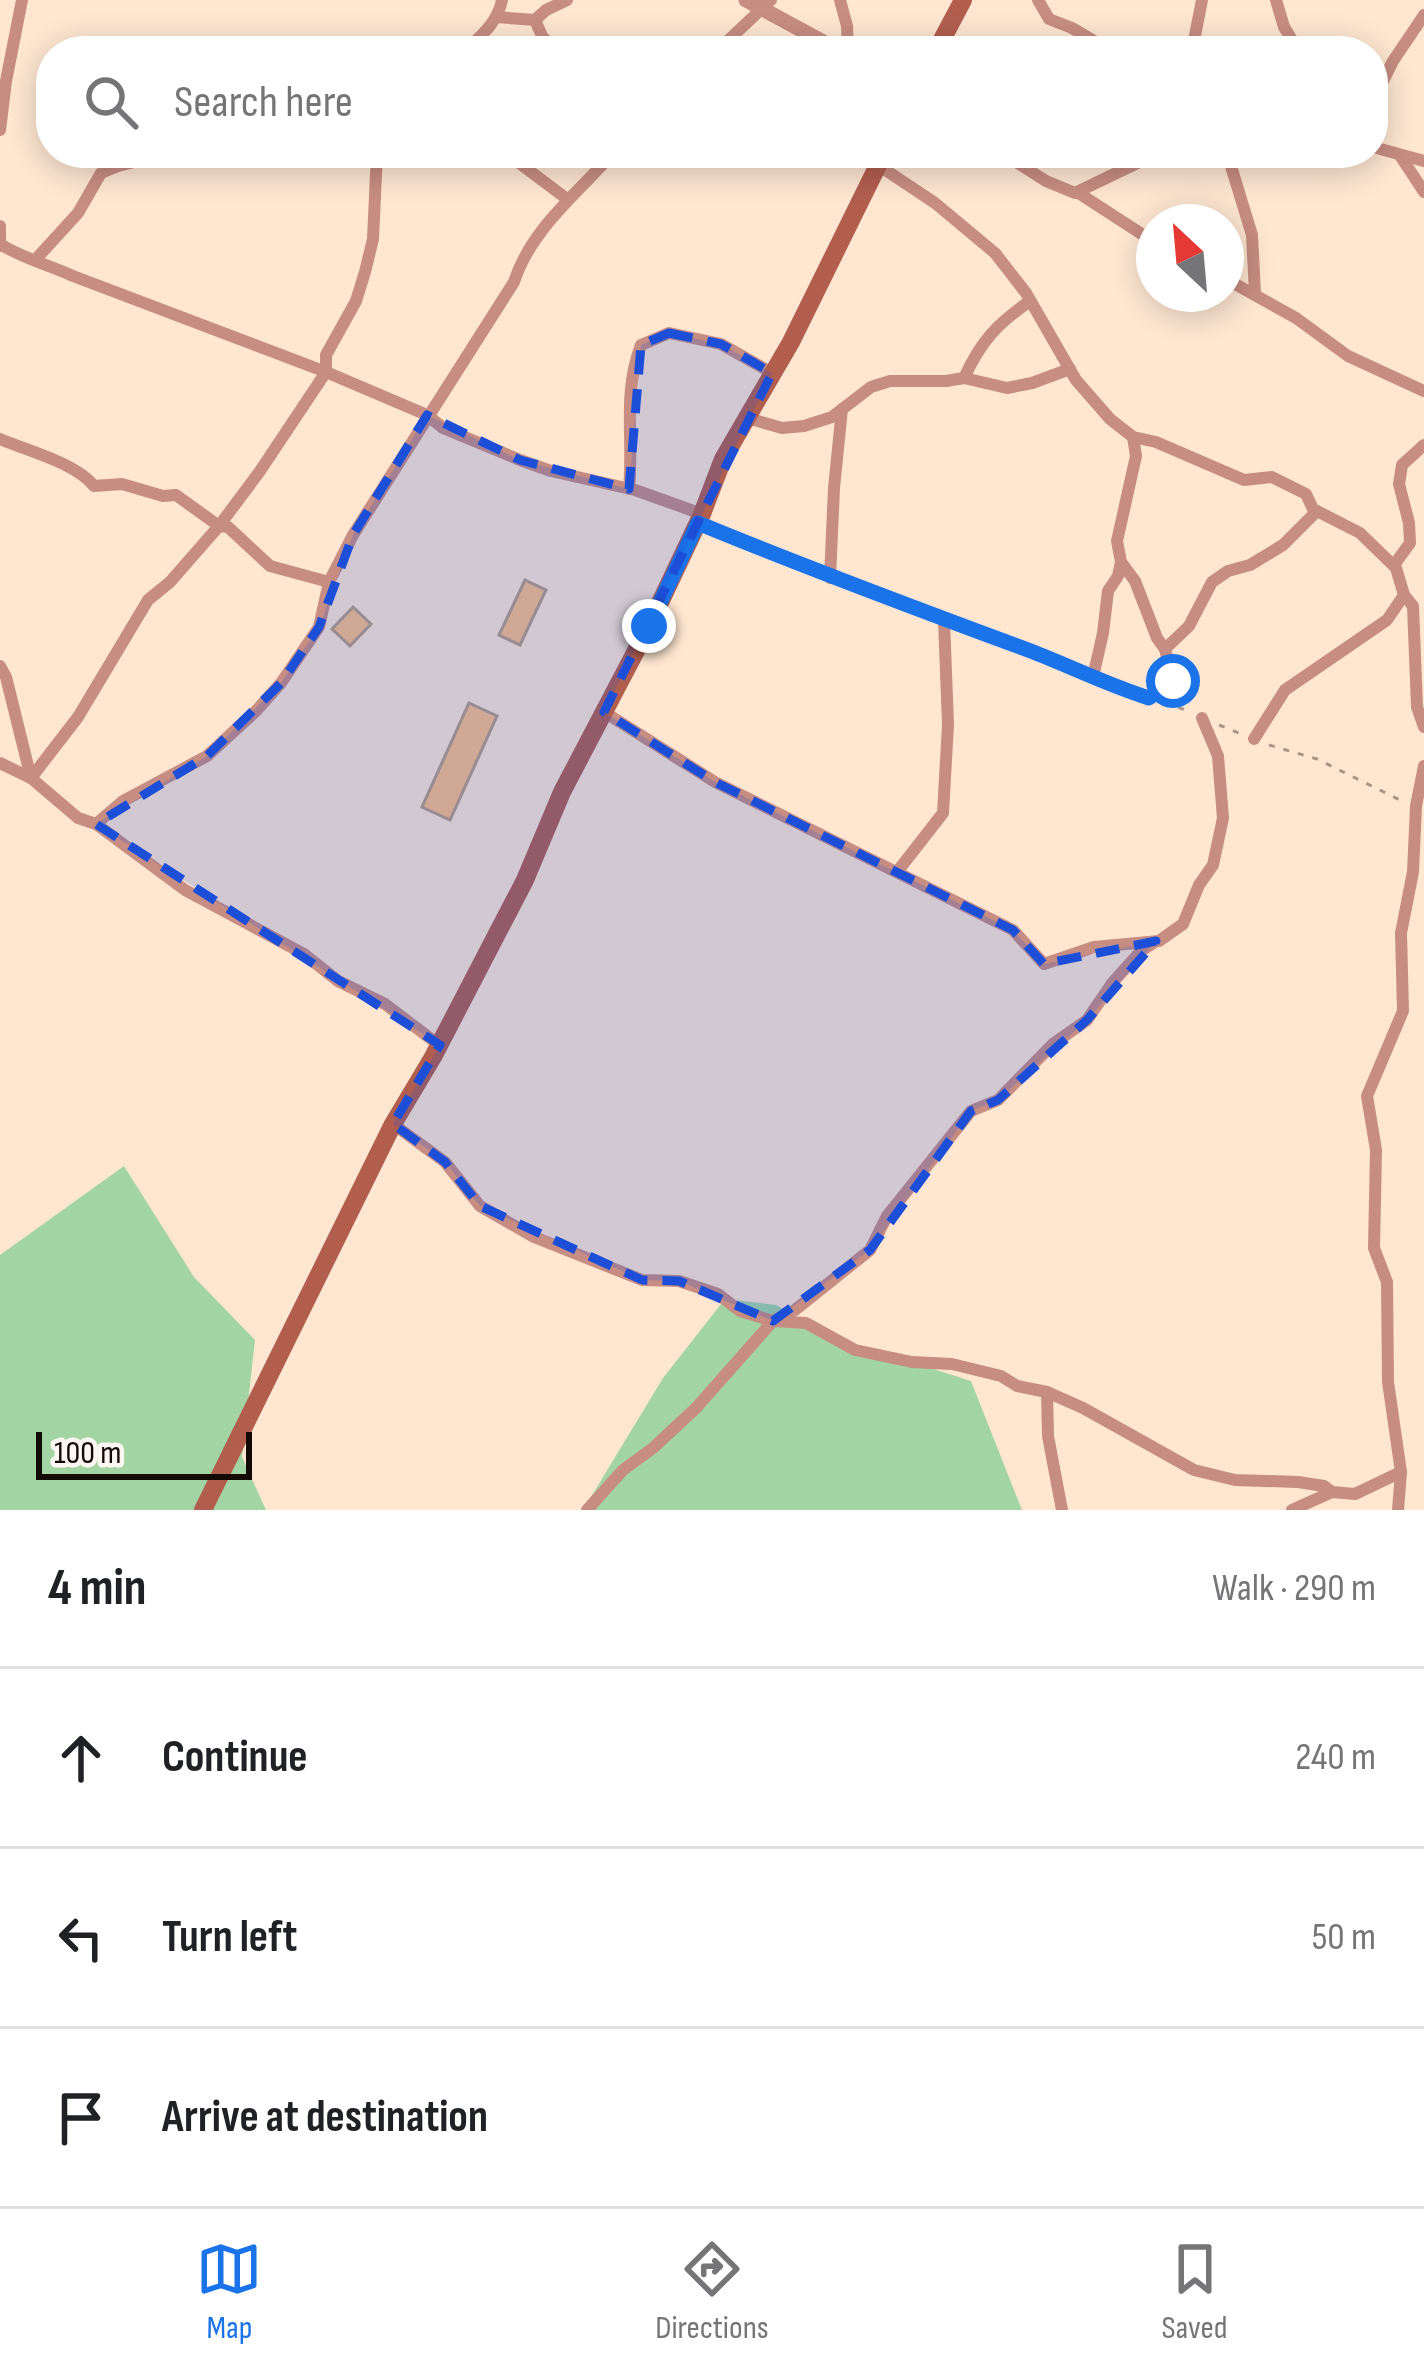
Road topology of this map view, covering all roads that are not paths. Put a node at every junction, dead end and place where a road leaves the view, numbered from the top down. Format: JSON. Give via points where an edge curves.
{"nodes":[{"id":1,"x":22,"y":0,"type":"edge"},
{"id":2,"x":502,"y":0,"type":"edge"},
{"id":3,"x":567,"y":0,"type":"edge"},
{"id":4,"x":840,"y":0,"type":"edge"},
{"id":5,"x":963,"y":0,"type":"edge"},
{"id":6,"x":1038,"y":0,"type":"edge"},
{"id":7,"x":1202,"y":0,"type":"edge"},
{"id":8,"x":1276,"y":0,"type":"edge"},
{"id":9,"x":760,"y":3,"type":"edge"},
{"id":10,"x":1424,"y":14,"type":"edge"},
{"id":11,"x":496,"y":17,"type":"junction"},
{"id":12,"x":535,"y":20,"type":"junction"},
{"id":13,"x":479,"y":36,"type":"edge"},
{"id":14,"x":542,"y":36,"type":"edge"},
{"id":15,"x":730,"y":36,"type":"edge"},
{"id":16,"x":818,"y":36,"type":"edge"},
{"id":17,"x":846,"y":36,"type":"edge"},
{"id":18,"x":944,"y":36,"type":"edge"},
{"id":19,"x":1086,"y":36,"type":"edge"},
{"id":20,"x":1195,"y":36,"type":"edge"},
{"id":21,"x":1290,"y":36,"type":"edge"},
{"id":22,"x":1388,"y":71,"type":"edge"},
{"id":23,"x":0,"y":130,"type":"edge"},
{"id":24,"x":1388,"y":152,"type":"edge"},
{"id":25,"x":1401,"y":156,"type":"junction"},
{"id":26,"x":1424,"y":161,"type":"edge"},
{"id":27,"x":118,"y":168,"type":"edge"},
{"id":28,"x":376,"y":168,"type":"edge"},
{"id":29,"x":526,"y":168,"type":"edge"},
{"id":30,"x":600,"y":168,"type":"edge"},
{"id":31,"x":877,"y":168,"type":"edge"},
{"id":32,"x":892,"y":168,"type":"edge"},
{"id":33,"x":1025,"y":168,"type":"edge"},
{"id":34,"x":1127,"y":168,"type":"edge"},
{"id":35,"x":1232,"y":168,"type":"edge"},
{"id":36,"x":1078,"y":192,"type":"junction"},
{"id":37,"x":1424,"y":192,"type":"edge"},
{"id":38,"x":567,"y":199,"type":"junction"},
{"id":39,"x":0,"y":226,"type":"edge"},
{"id":40,"x":1136,"y":230,"type":"edge"},
{"id":41,"x":0,"y":244,"type":"edge"},
{"id":42,"x":36,"y":259,"type":"junction"},
{"id":43,"x":1244,"y":288,"type":"edge"},
{"id":44,"x":1255,"y":294,"type":"junction"},
{"id":45,"x":1030,"y":301,"type":"junction"},
{"id":46,"x":1070,"y":369,"type":"junction"},
{"id":47,"x":326,"y":373,"type":"junction"},
{"id":48,"x":772,"y":373,"type":"junction"},
{"id":49,"x":964,"y":378,"type":"junction"},
{"id":50,"x":1424,"y":391,"type":"edge"},
{"id":51,"x":842,"y":409,"type":"junction"},
{"id":52,"x":428,"y":416,"type":"junction"},
{"id":53,"x":747,"y":418,"type":"junction"},
{"id":54,"x":1133,"y":436,"type":"junction"},
{"id":55,"x":0,"y":439,"type":"edge"},
{"id":56,"x":1424,"y":445,"type":"edge"},
{"id":57,"x":629,"y":489,"type":"junction"},
{"id":58,"x":1317,"y":511,"type":"junction"},
{"id":59,"x":700,"y":518,"type":"junction"},
{"id":60,"x":219,"y":526,"type":"junction"},
{"id":61,"x":1417,"y":546,"type":"edge"},
{"id":62,"x":1121,"y":562,"type":"junction"},
{"id":63,"x":1394,"y":566,"type":"junction"},
{"id":64,"x":830,"y":578,"type":"road end"},
{"id":65,"x":329,"y":582,"type":"junction"},
{"id":66,"x":1404,"y":595,"type":"junction"},
{"id":67,"x":944,"y":620,"type":"road end"},
{"id":68,"x":1165,"y":649,"type":"junction"},
{"id":69,"x":0,"y":666,"type":"edge"},
{"id":70,"x":1093,"y":677,"type":"road end"},
{"id":71,"x":1149,"y":698,"type":"road end"},
{"id":72,"x":604,"y":712,"type":"junction"},
{"id":73,"x":1202,"y":718,"type":"road end"},
{"id":74,"x":1424,"y":727,"type":"edge"},
{"id":75,"x":1254,"y":739,"type":"road end"},
{"id":76,"x":0,"y":763,"type":"edge"},
{"id":77,"x":1424,"y":766,"type":"edge"},
{"id":78,"x":31,"y":778,"type":"junction"},
{"id":79,"x":96,"y":824,"type":"junction"},
{"id":80,"x":897,"y":872,"type":"junction"},
{"id":81,"x":1156,"y":941,"type":"junction"},
{"id":82,"x":440,"y":1045,"type":"junction"},
{"id":83,"x":393,"y":1124,"type":"junction"},
{"id":84,"x":773,"y":1322,"type":"junction"},
{"id":85,"x":1047,"y":1393,"type":"junction"},
{"id":86,"x":1401,"y":1472,"type":"junction"},
{"id":87,"x":1332,"y":1492,"type":"junction"},
{"id":88,"x":203,"y":1510,"type":"edge"},
{"id":89,"x":587,"y":1510,"type":"edge"},
{"id":90,"x":1062,"y":1510,"type":"edge"},
{"id":91,"x":1292,"y":1510,"type":"edge"},
{"id":92,"x":1398,"y":1510,"type":"edge"}],
"edges":[{"from":1,"to":23,"type":"street"},
{"from":2,"to":11,"type":"street"},
{"from":3,"to":12,"type":"street"},
{"from":4,"to":17,"type":"street"},
{"from":5,"to":18,"type":"main road"},
{"from":6,"to":19,"type":"street","via":[[1049,20]]},
{"from":7,"to":20,"type":"street"},
{"from":8,"to":21,"type":"street"},
{"from":9,"to":15,"type":"street"},
{"from":9,"to":16,"type":"street"},
{"from":10,"to":22,"type":"street"},
{"from":11,"to":12,"type":"street"},
{"from":11,"to":13,"type":"street"},
{"from":12,"to":14,"type":"street"},
{"from":24,"to":25,"type":"street"},
{"from":25,"to":26,"type":"street"},
{"from":25,"to":37,"type":"street"},
{"from":27,"to":42,"type":"street","via":[[101,173]]},
{"from":28,"to":47,"type":"street","via":[[365,272],[326,355]]},
{"from":29,"to":38,"type":"street"},
{"from":30,"to":38,"type":"street"},
{"from":31,"to":48,"type":"main road"},
{"from":32,"to":45,"type":"street","via":[[994,254]]},
{"from":33,"to":36,"type":"street"},
{"from":34,"to":36,"type":"street"},
{"from":35,"to":44,"type":"street","via":[[1252,236]]},
{"from":36,"to":40,"type":"street"},
{"from":38,"to":52,"type":"street","via":[[521,259]]},
{"from":39,"to":41,"type":"street"},
{"from":41,"to":42,"type":"street"},
{"from":42,"to":47,"type":"street"},
{"from":43,"to":44,"type":"street"},
{"from":44,"to":50,"type":"street","via":[[1348,356]]},
{"from":45,"to":46,"type":"street"},
{"from":45,"to":49,"type":"street","via":[[979,347]]},
{"from":46,"to":49,"type":"street","via":[[1006,388]]},
{"from":46,"to":54,"type":"street"},
{"from":47,"to":52,"type":"street"},
{"from":47,"to":60,"type":"street"},
{"from":48,"to":53,"type":"main road"},
{"from":48,"to":57,"type":"street","via":[[721,344],[668,332],[641,345],[627,428]]},
{"from":49,"to":51,"type":"street","via":[[890,381]]},
{"from":51,"to":53,"type":"street","via":[[804,426]]},
{"from":51,"to":64,"type":"street"},
{"from":52,"to":57,"type":"street","via":[[550,471]]},
{"from":52,"to":65,"type":"street"},
{"from":53,"to":59,"type":"main road"},
{"from":54,"to":58,"type":"street","via":[[1244,480],[1272,478],[1306,494]]},
{"from":54,"to":62,"type":"street"},
{"from":55,"to":60,"type":"street","via":[[94,486],[176,496]]},
{"from":56,"to":61,"type":"street","via":[[1402,464],[1399,484]]},
{"from":57,"to":59,"type":"street"},
{"from":58,"to":63,"type":"street","via":[[1360,533]]},
{"from":58,"to":68,"type":"street","via":[[1283,544],[1213,582],[1189,626]]},
{"from":59,"to":72,"type":"main road"},
{"from":60,"to":65,"type":"street","via":[[270,566]]},
{"from":60,"to":78,"type":"street","via":[[148,600]]},
{"from":61,"to":63,"type":"street"},
{"from":62,"to":68,"type":"street"},
{"from":62,"to":70,"type":"street"},
{"from":63,"to":66,"type":"street"},
{"from":65,"to":79,"type":"street","via":[[319,627],[256,711],[207,756]]},
{"from":66,"to":74,"type":"street","via":[[1413,606]]},
{"from":66,"to":75,"type":"street","via":[[1387,620],[1285,690]]},
{"from":67,"to":80,"type":"street","via":[[944,813]]},
{"from":68,"to":71,"type":"street","via":[[1173,681]]},
{"from":69,"to":78,"type":"street"},
{"from":72,"to":80,"type":"street","via":[[715,782]]},
{"from":72,"to":82,"type":"main road"},
{"from":73,"to":81,"type":"street","via":[[1218,756],[1223,818],[1213,865],[1183,924]]},
{"from":76,"to":78,"type":"street"},
{"from":77,"to":86,"type":"street","via":[[1401,933],[1403,1011],[1367,1096],[1376,1150],[1374,1248],[1387,1282],[1388,1382]]},
{"from":78,"to":79,"type":"street"},
{"from":79,"to":82,"type":"street","via":[[185,890],[304,953]]},
{"from":80,"to":81,"type":"street","via":[[1012,930],[1044,964],[1094,947]]},
{"from":81,"to":84,"type":"street","via":[[1088,1020],[998,1100],[971,1111],[886,1216],[870,1250]]},
{"from":82,"to":83,"type":"main road"},
{"from":83,"to":84,"type":"street","via":[[445,1162],[480,1207],[534,1237],[642,1280],[718,1294]]},
{"from":83,"to":88,"type":"main road"},
{"from":84,"to":85,"type":"street","via":[[806,1323],[855,1350],[952,1364]]},
{"from":84,"to":89,"type":"street"},
{"from":85,"to":87,"type":"street","via":[[1194,1470]]},
{"from":85,"to":90,"type":"street"},
{"from":86,"to":87,"type":"street","via":[[1354,1494]]},
{"from":86,"to":92,"type":"street"},
{"from":87,"to":91,"type":"street"}]}
